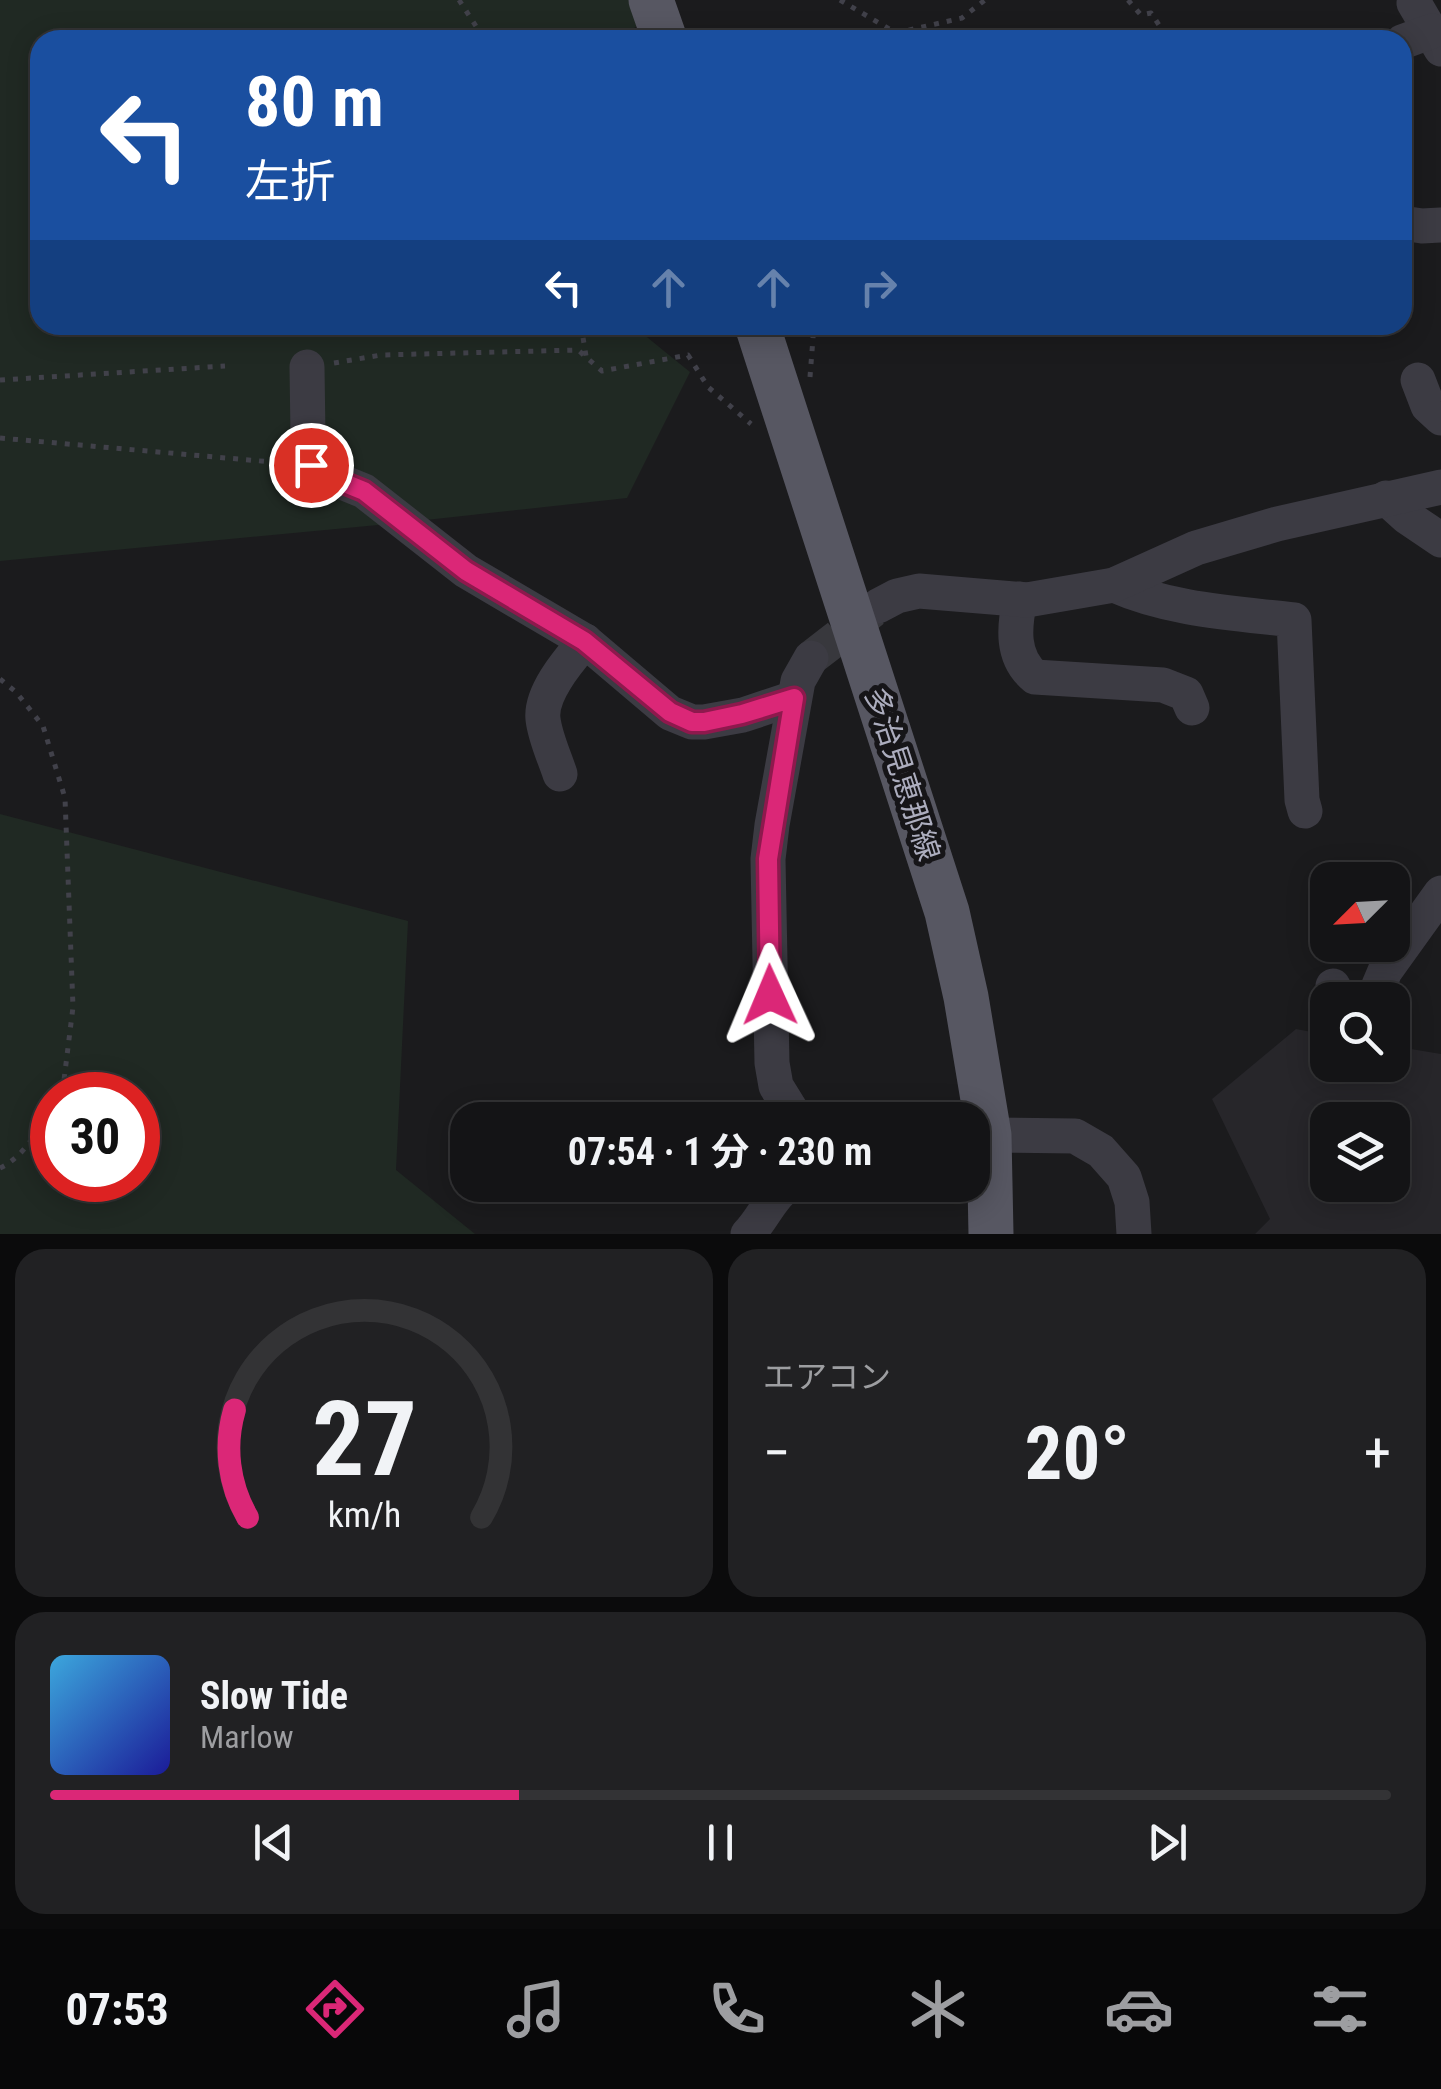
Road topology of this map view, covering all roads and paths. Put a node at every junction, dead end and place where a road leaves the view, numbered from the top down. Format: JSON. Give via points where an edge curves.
{"nodes":[{"id":1,"x":459,"y":0,"type":"edge"},
{"id":2,"x":651,"y":0,"type":"edge"},
{"id":3,"x":840,"y":0,"type":"edge"},
{"id":4,"x":986,"y":0,"type":"edge"},
{"id":5,"x":1128,"y":0,"type":"edge"},
{"id":6,"x":478,"y":30,"type":"edge"},
{"id":7,"x":662,"y":30,"type":"edge"},
{"id":8,"x":889,"y":30,"type":"edge"},
{"id":9,"x":912,"y":30,"type":"edge"},
{"id":10,"x":1162,"y":30,"type":"edge"},
{"id":11,"x":1412,"y":224,"type":"edge"},
{"id":12,"x":1441,"y":225,"type":"edge"},
{"id":13,"x":583,"y":335,"type":"edge"},
{"id":14,"x":760,"y":335,"type":"edge"},
{"id":15,"x":586,"y":357,"type":"junction"},
{"id":16,"x":225,"y":366,"type":"dead end"},
{"id":17,"x":307,"y":367,"type":"joint"},
{"id":18,"x":0,"y":380,"type":"edge"},
{"id":19,"x":1418,"y":380,"type":"dead end"},
{"id":20,"x":1441,"y":418,"type":"edge"},
{"id":21,"x":759,"y":430,"type":"dead end"},
{"id":22,"x":0,"y":438,"type":"edge"},
{"id":23,"x":311,"y":465,"type":"junction"},
{"id":24,"x":1441,"y":487,"type":"edge"},
{"id":25,"x":1386,"y":498,"type":"junction"},
{"id":26,"x":1441,"y":540,"type":"edge"},
{"id":27,"x":1114,"y":585,"type":"junction"},
{"id":28,"x":1020,"y":599,"type":"junction"},
{"id":29,"x":878,"y":606,"type":"tunnel mouth"},
{"id":30,"x":584,"y":641,"type":"junction"},
{"id":31,"x":811,"y":658,"type":"tunnel mouth"},
{"id":32,"x":0,"y":679,"type":"edge"},
{"id":33,"x":794,"y":698,"type":"junction"},
{"id":34,"x":1192,"y":708,"type":"dead end"},
{"id":35,"x":560,"y":774,"type":"dead end"},
{"id":36,"x":1305,"y":811,"type":"dead end"},
{"id":37,"x":1441,"y":893,"type":"edge"},
{"id":38,"x":1381,"y":982,"type":"edge"},
{"id":39,"x":65,"y":1072,"type":"edge"},
{"id":40,"x":786,"y":1102,"type":"edge"},
{"id":41,"x":977,"y":1102,"type":"edge"},
{"id":42,"x":990,"y":1136,"type":"edge"},
{"id":43,"x":30,"y":1140,"type":"edge"},
{"id":44,"x":0,"y":1168,"type":"edge"},
{"id":45,"x":771,"y":1202,"type":"edge"},
{"id":46,"x":988,"y":1202,"type":"edge"},
{"id":47,"x":748,"y":1234,"type":"edge"},
{"id":48,"x":992,"y":1234,"type":"edge"},
{"id":49,"x":1134,"y":1234,"type":"edge"}],
"edges":[{"from":1,"to":6,"type":"path"},
{"from":2,"to":7,"type":"main road"},
{"from":3,"to":8,"type":"path"},
{"from":4,"to":9,"type":"path","via":[[962,18]]},
{"from":5,"to":10,"type":"path"},
{"from":11,"to":12,"type":"street"},
{"from":13,"to":15,"type":"path"},
{"from":14,"to":41,"type":"main road","name":"多治見恵那線","via":[[947,912],[966,997]]},
{"from":15,"to":17,"type":"path","via":[[578,350],[381,355]]},
{"from":15,"to":21,"type":"path","via":[[602,371],[688,354],[708,386]]},
{"from":16,"to":18,"type":"path"},
{"from":17,"to":23,"type":"street"},
{"from":19,"to":20,"type":"street"},
{"from":22,"to":23,"type":"path"},
{"from":23,"to":30,"type":"street","via":[[364,491],[466,571]]},
{"from":24,"to":25,"type":"street"},
{"from":25,"to":26,"type":"street"},
{"from":25,"to":27,"type":"street","via":[[1196,548]]},
{"from":27,"to":28,"type":"street"},
{"from":27,"to":36,"type":"street","via":[[1192,608],[1294,620]]},
{"from":28,"to":29,"type":"street","via":[[919,592]]},
{"from":28,"to":34,"type":"street","via":[[1017,649],[1035,677],[1163,685],[1186,694]]},
{"from":30,"to":33,"type":"street","via":[[670,712],[692,722]]},
{"from":30,"to":35,"type":"street","via":[[544,701],[543,722]]},
{"from":31,"to":33,"type":"street"},
{"from":32,"to":39,"type":"path","via":[[43,726],[65,798],[73,1007]]},
{"from":33,"to":40,"type":"street","via":[[768,859],[772,1063]]},
{"from":37,"to":38,"type":"street"},
{"from":42,"to":49,"type":"street","via":[[1074,1136],[1101,1150],[1124,1176]]},
{"from":43,"to":44,"type":"path"},
{"from":45,"to":47,"type":"street"},
{"from":46,"to":48,"type":"main road","name":"多治見恵那線"}]}
